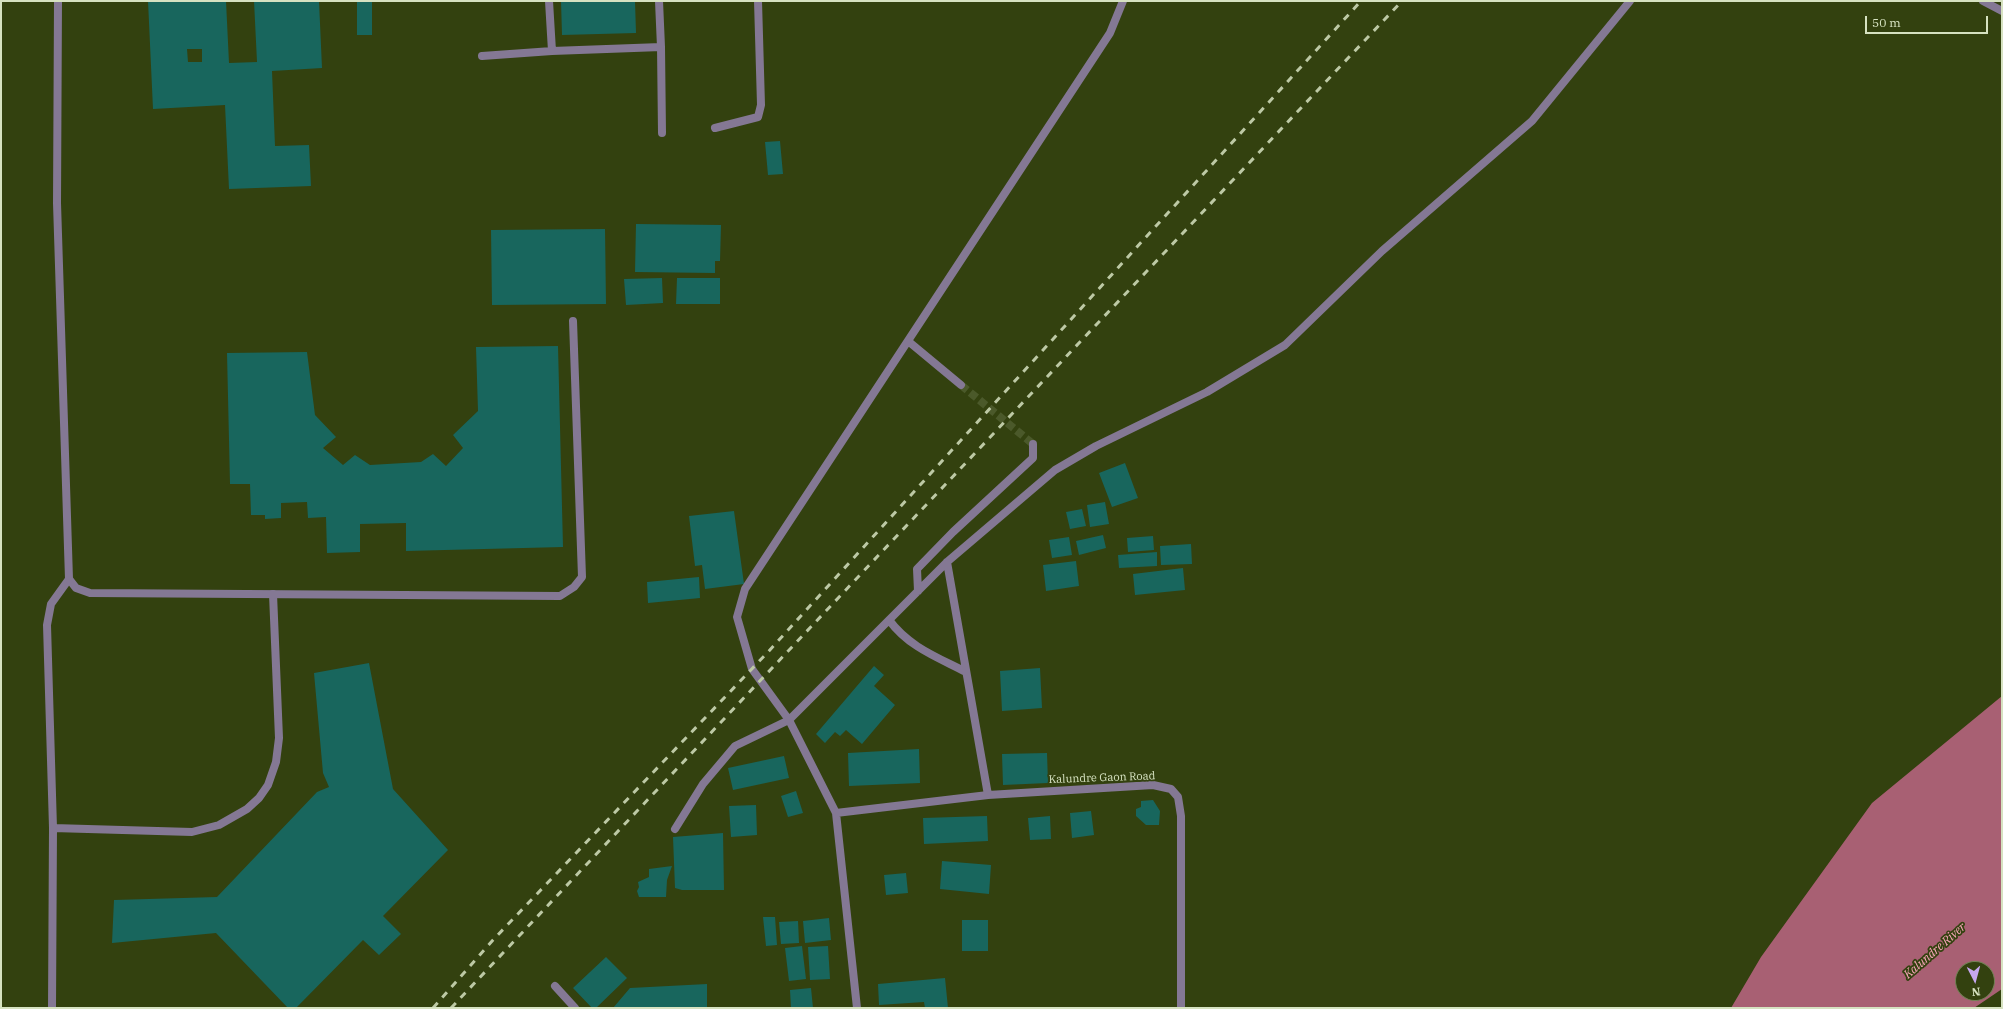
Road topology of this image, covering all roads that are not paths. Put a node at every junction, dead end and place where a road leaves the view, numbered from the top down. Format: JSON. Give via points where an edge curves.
{"nodes":[{"id":1,"x":58,"y":1,"type":"edge"},
{"id":2,"x":549,"y":1,"type":"edge"},
{"id":3,"x":659,"y":1,"type":"edge"},
{"id":4,"x":758,"y":1,"type":"edge"},
{"id":5,"x":1123,"y":1,"type":"edge"},
{"id":6,"x":1630,"y":1,"type":"edge"},
{"id":7,"x":1983,"y":1,"type":"edge"},
{"id":8,"x":2002,"y":11,"type":"edge"},
{"id":9,"x":661,"y":47,"type":"junction"},
{"id":10,"x":552,"y":51,"type":"junction"},
{"id":11,"x":482,"y":56,"type":"dead end"},
{"id":12,"x":715,"y":128,"type":"dead end"},
{"id":13,"x":662,"y":133,"type":"dead end"},
{"id":14,"x":573,"y":321,"type":"dead end"},
{"id":15,"x":908,"y":341,"type":"junction"},
{"id":16,"x":961,"y":385,"type":"tunnel mouth"},
{"id":17,"x":1033,"y":444,"type":"dead end"},
{"id":18,"x":947,"y":562,"type":"junction"},
{"id":19,"x":69,"y":580,"type":"junction"},
{"id":20,"x":918,"y":591,"type":"junction"},
{"id":21,"x":273,"y":594,"type":"junction"},
{"id":22,"x":889,"y":620,"type":"junction"},
{"id":23,"x":966,"y":672,"type":"junction"},
{"id":24,"x":789,"y":720,"type":"junction"},
{"id":25,"x":988,"y":795,"type":"junction"},
{"id":26,"x":836,"y":813,"type":"junction"},
{"id":27,"x":54,"y":828,"type":"junction"},
{"id":28,"x":675,"y":830,"type":"dead end"},
{"id":29,"x":555,"y":986,"type":"dead end"},
{"id":30,"x":52,"y":1008,"type":"edge"},
{"id":31,"x":575,"y":1008,"type":"edge"},
{"id":32,"x":857,"y":1008,"type":"edge"},
{"id":33,"x":1181,"y":1008,"type":"edge"}],
"edges":[{"from":1,"to":19,"type":"street","via":[[57,203]]},
{"from":2,"to":10,"type":"street"},
{"from":3,"to":9,"type":"street"},
{"from":4,"to":12,"type":"street","via":[[761,106],[758,117]]},
{"from":5,"to":15,"type":"street","via":[[1110,33]]},
{"from":6,"to":18,"type":"street","via":[[1532,121],[1382,251],[1285,345],[1207,392],[1096,446],[1055,470]]},
{"from":7,"to":8,"type":"street"},
{"from":9,"to":10,"type":"street"},
{"from":9,"to":13,"type":"street"},
{"from":10,"to":11,"type":"street"},
{"from":14,"to":21,"type":"street","via":[[582,577],[574,587],[560,596]]},
{"from":15,"to":16,"type":"street"},
{"from":15,"to":24,"type":"street","via":[[746,588],[737,617],[752,669]]},
{"from":17,"to":20,"type":"street","via":[[1032,458],[917,569]]},
{"from":18,"to":20,"type":"street"},
{"from":18,"to":23,"type":"street"},
{"from":19,"to":21,"type":"street","via":[[76,588],[90,593]]},
{"from":19,"to":27,"type":"street","via":[[51,604],[47,625]]},
{"from":20,"to":22,"type":"street"},
{"from":21,"to":27,"type":"street","via":[[279,738],[276,762],[268,785],[259,798],[247,809],[220,825],[192,832]]},
{"from":22,"to":23,"type":"street","via":[[912,644]]},
{"from":22,"to":24,"type":"street"},
{"from":23,"to":25,"type":"street"},
{"from":24,"to":26,"type":"street"},
{"from":24,"to":28,"type":"street","via":[[735,746],[703,784]]},
{"from":25,"to":26,"type":"street","name":"Kalundre Gaon Road"},
{"from":25,"to":33,"type":"street","name":"Kalundre Gaon Road","via":[[1153,785],[1171,789],[1178,797],[1181,816]]},
{"from":26,"to":32,"type":"street"},
{"from":27,"to":30,"type":"street"},
{"from":29,"to":31,"type":"street"}]}
